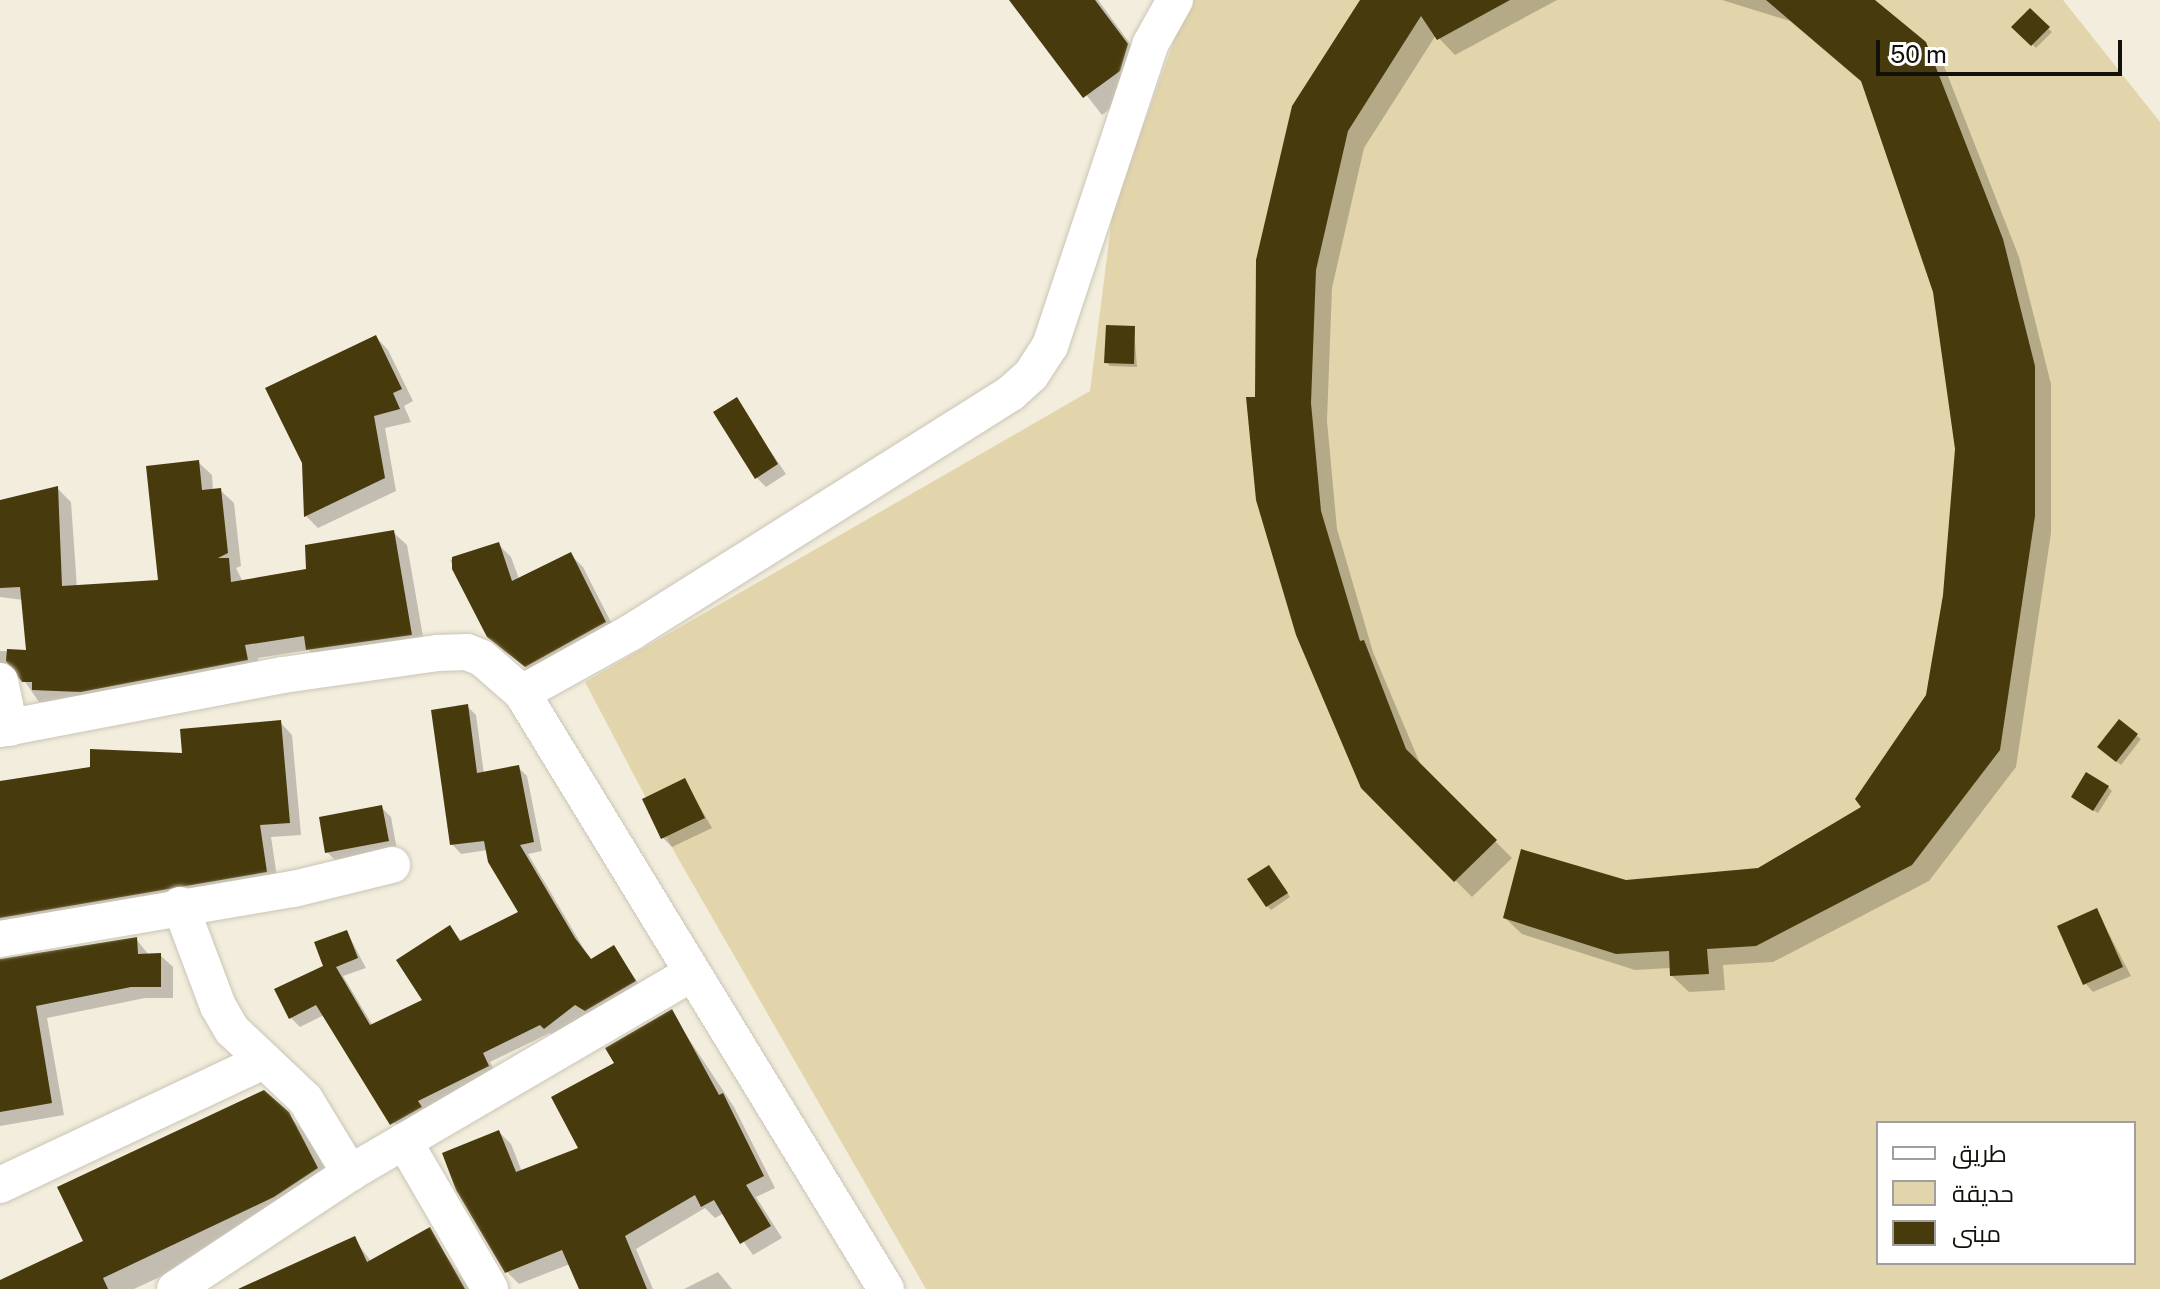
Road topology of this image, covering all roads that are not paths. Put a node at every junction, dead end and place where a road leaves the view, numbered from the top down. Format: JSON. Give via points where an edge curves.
{"nodes":[{"id":1,"x":1175,"y":0,"type":"edge"},
{"id":2,"x":0,"y":681,"type":"edge"},
{"id":3,"x":522,"y":693,"type":"junction"},
{"id":4,"x":5,"y":728,"type":"edge"},
{"id":5,"x":392,"y":865,"type":"dead end"},
{"id":6,"x":180,"y":905,"type":"junction"},
{"id":7,"x":0,"y":939,"type":"edge"},
{"id":8,"x":692,"y":973,"type":"junction"},
{"id":9,"x":264,"y":1061,"type":"junction"},
{"id":10,"x":404,"y":1141,"type":"junction"},
{"id":11,"x":350,"y":1173,"type":"junction"},
{"id":12,"x":0,"y":1185,"type":"edge"},
{"id":13,"x":175,"y":1289,"type":"edge"},
{"id":14,"x":490,"y":1289,"type":"edge"},
{"id":15,"x":886,"y":1289,"type":"edge"}],
"edges":[{"from":1,"to":3,"type":"street","via":[[1151,43],[1050,346],[1031,375],[1011,393],[643,625]]},
{"from":2,"to":4,"type":"street"},
{"from":3,"to":4,"type":"street","via":[[482,658],[467,652],[438,653],[283,675]]},
{"from":3,"to":8,"type":"street"},
{"from":5,"to":6,"type":"street","via":[[294,889]]},
{"from":6,"to":7,"type":"street"},
{"from":6,"to":9,"type":"street","via":[[218,1006],[232,1030]]},
{"from":8,"to":10,"type":"street"},
{"from":8,"to":15,"type":"street"},
{"from":9,"to":11,"type":"street","via":[[305,1099]]},
{"from":9,"to":12,"type":"street"},
{"from":10,"to":11,"type":"street"},
{"from":10,"to":14,"type":"street"},
{"from":11,"to":13,"type":"street"}]}
